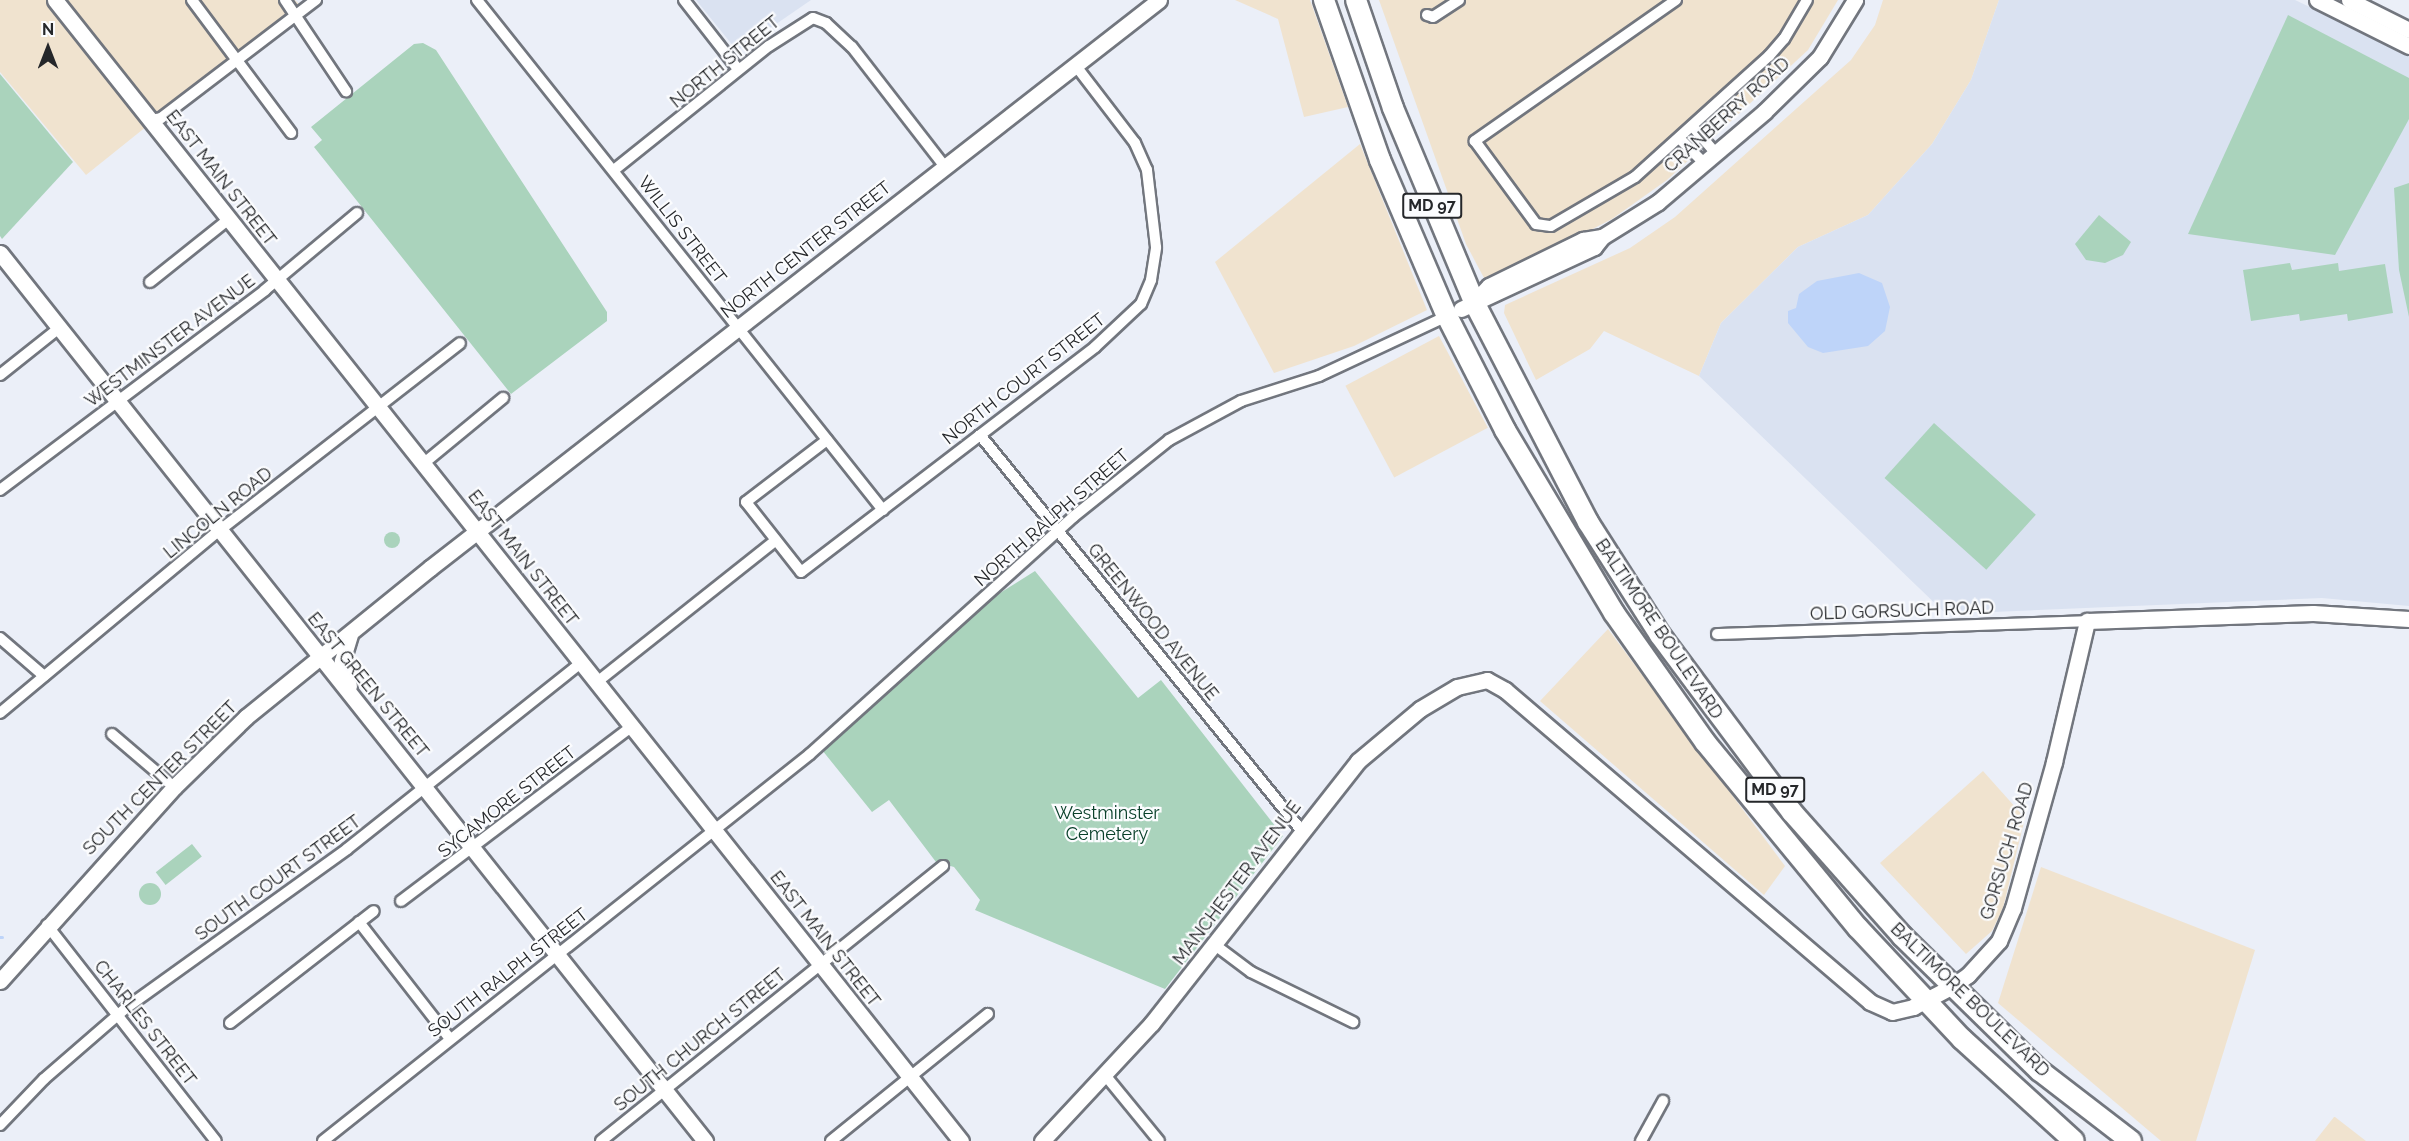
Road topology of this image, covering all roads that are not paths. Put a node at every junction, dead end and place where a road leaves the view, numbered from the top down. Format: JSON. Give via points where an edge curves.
{"nodes":[{"id":1,"x":55,"y":0,"type":"edge"},
{"id":2,"x":192,"y":0,"type":"edge"},
{"id":3,"x":285,"y":0,"type":"edge"},
{"id":4,"x":315,"y":0,"type":"edge"},
{"id":5,"x":477,"y":0,"type":"edge"},
{"id":6,"x":684,"y":0,"type":"edge"},
{"id":7,"x":1160,"y":0,"type":"edge"},
{"id":8,"x":1324,"y":0,"type":"edge"},
{"id":9,"x":1356,"y":0,"type":"edge"},
{"id":10,"x":1459,"y":0,"type":"edge"},
{"id":11,"x":1676,"y":0,"type":"edge"},
{"id":12,"x":1807,"y":0,"type":"edge"},
{"id":13,"x":1855,"y":0,"type":"edge"},
{"id":14,"x":2317,"y":0,"type":"edge"},
{"id":15,"x":2349,"y":0,"type":"edge"},
{"id":16,"x":297,"y":14,"type":"junction"},
{"id":17,"x":1427,"y":15,"type":"dead end"},
{"id":18,"x":2409,"y":30,"type":"edge"},
{"id":19,"x":2409,"y":46,"type":"edge"},
{"id":20,"x":236,"y":60,"type":"junction"},
{"id":21,"x":1076,"y":66,"type":"junction"},
{"id":22,"x":738,"y":69,"type":"junction"},
{"id":23,"x":346,"y":91,"type":"dead end"},
{"id":24,"x":151,"y":120,"type":"junction"},
{"id":25,"x":1694,"y":127,"type":"junction"},
{"id":26,"x":291,"y":133,"type":"dead end"},
{"id":27,"x":1679,"y":138,"type":"junction"},
{"id":28,"x":1710,"y":158,"type":"junction"},
{"id":29,"x":945,"y":167,"type":"junction"},
{"id":30,"x":614,"y":170,"type":"junction"},
{"id":31,"x":357,"y":213,"type":"dead end"},
{"id":32,"x":229,"y":219,"type":"junction"},
{"id":33,"x":0,"y":253,"type":"edge"},
{"id":34,"x":276,"y":280,"type":"junction"},
{"id":35,"x":150,"y":282,"type":"dead end"},
{"id":36,"x":1461,"y":309,"type":"junction"},
{"id":37,"x":59,"y":328,"type":"junction"},
{"id":38,"x":738,"y":328,"type":"junction"},
{"id":39,"x":460,"y":343,"type":"dead end"},
{"id":40,"x":0,"y":375,"type":"edge"},
{"id":41,"x":503,"y":398,"type":"dead end"},
{"id":42,"x":118,"y":401,"type":"junction"},
{"id":43,"x":378,"y":407,"type":"junction"},
{"id":44,"x":980,"y":435,"type":"junction"},
{"id":45,"x":827,"y":440,"type":"junction"},
{"id":46,"x":423,"y":464,"type":"junction"},
{"id":47,"x":0,"y":490,"type":"edge"},
{"id":48,"x":883,"y":510,"type":"junction"},
{"id":49,"x":220,"y":530,"type":"junction"},
{"id":50,"x":477,"y":531,"type":"junction"},
{"id":51,"x":1058,"y":531,"type":"junction"},
{"id":52,"x":776,"y":540,"type":"junction"},
{"id":53,"x":2127,"y":619,"type":"junction"},
{"id":54,"x":2409,"y":619,"type":"edge"},
{"id":55,"x":2087,"y":621,"type":"junction"},
{"id":56,"x":356,"y":627,"type":"junction"},
{"id":57,"x":1718,"y":634,"type":"dead end"},
{"id":58,"x":0,"y":638,"type":"edge"},
{"id":59,"x":320,"y":657,"type":"junction"},
{"id":60,"x":2079,"y":657,"type":"junction"},
{"id":61,"x":581,"y":663,"type":"junction"},
{"id":62,"x":44,"y":676,"type":"junction"},
{"id":63,"x":1487,"y":680,"type":"joint"},
{"id":64,"x":597,"y":682,"type":"junction"},
{"id":65,"x":363,"y":710,"type":"junction"},
{"id":66,"x":0,"y":713,"type":"edge"},
{"id":67,"x":631,"y":727,"type":"junction"},
{"id":68,"x":112,"y":734,"type":"dead end"},
{"id":69,"x":174,"y":787,"type":"junction"},
{"id":70,"x":425,"y":788,"type":"junction"},
{"id":71,"x":713,"y":830,"type":"junction"},
{"id":72,"x":1300,"y":830,"type":"junction"},
{"id":73,"x":473,"y":849,"type":"junction"},
{"id":74,"x":943,"y":866,"type":"dead end"},
{"id":75,"x":401,"y":901,"type":"dead end"},
{"id":76,"x":374,"y":911,"type":"dead end"},
{"id":77,"x":359,"y":922,"type":"junction"},
{"id":78,"x":47,"y":925,"type":"junction"},
{"id":79,"x":1215,"y":945,"type":"junction"},
{"id":80,"x":558,"y":954,"type":"junction"},
{"id":81,"x":819,"y":964,"type":"junction"},
{"id":82,"x":0,"y":981,"type":"edge"},
{"id":83,"x":1951,"y":987,"type":"junction"},
{"id":84,"x":1925,"y":1000,"type":"junction"},
{"id":85,"x":988,"y":1014,"type":"dead end"},
{"id":86,"x":119,"y":1015,"type":"junction"},
{"id":87,"x":1353,"y":1022,"type":"dead end"},
{"id":88,"x":230,"y":1023,"type":"dead end"},
{"id":89,"x":450,"y":1039,"type":"junction"},
{"id":90,"x":1105,"y":1074,"type":"junction"},
{"id":91,"x":910,"y":1078,"type":"junction"},
{"id":92,"x":664,"y":1089,"type":"junction"},
{"id":93,"x":1663,"y":1101,"type":"dead end"},
{"id":94,"x":0,"y":1125,"type":"edge"},
{"id":95,"x":216,"y":1141,"type":"edge"},
{"id":96,"x":323,"y":1141,"type":"edge"},
{"id":97,"x":601,"y":1141,"type":"edge"},
{"id":98,"x":705,"y":1141,"type":"edge"},
{"id":99,"x":831,"y":1141,"type":"edge"},
{"id":100,"x":961,"y":1141,"type":"edge"},
{"id":101,"x":1042,"y":1141,"type":"edge"},
{"id":102,"x":1159,"y":1141,"type":"edge"},
{"id":103,"x":1641,"y":1141,"type":"edge"},
{"id":104,"x":2074,"y":1141,"type":"edge"},
{"id":105,"x":2131,"y":1141,"type":"edge"}],
"edges":[{"from":1,"to":24,"type":"street","name":"EAST MAIN STREET"},
{"from":2,"to":20,"type":"street"},
{"from":3,"to":16,"type":"street"},
{"from":4,"to":16,"type":"street"},
{"from":5,"to":30,"type":"street","name":"WILLIS STREET"},
{"from":6,"to":22,"type":"street"},
{"from":7,"to":21,"type":"street","name":"NORTH CENTER STREET"},
{"from":8,"to":36,"type":"highway","name":"BALTIMORE BOULEVARD","number":"MD 97","via":[[1380,160]]},
{"from":9,"to":36,"type":"highway","name":"BALTIMORE BOULEVARD","number":"MD 97"},
{"from":10,"to":17,"type":"street","via":[[1439,15]]},
{"from":11,"to":27,"type":"street","via":[[1475,141],[1528,217],[1536,224],[1551,226],[1635,177]]},
{"from":12,"to":25,"type":"street","via":[[1777,48]]},
{"from":13,"to":28,"type":"street","name":"CRANBERRY ROAD","via":[[1820,57]]},
{"from":14,"to":19,"type":"street"},
{"from":15,"to":18,"type":"street"},
{"from":16,"to":20,"type":"street"},
{"from":16,"to":23,"type":"street"},
{"from":20,"to":24,"type":"street","via":[[160,118]]},
{"from":20,"to":26,"type":"street"},
{"from":21,"to":29,"type":"street","name":"NORTH CENTER STREET"},
{"from":21,"to":44,"type":"street","name":"NORTH COURT STREET","via":[[1135,143],[1147,170],[1155,230],[1151,280],[1141,304],[1110,334]]},
{"from":22,"to":29,"type":"street","name":"NORTH STREET","via":[[804,21],[824,21],[852,47]]},
{"from":22,"to":30,"type":"street","name":"NORTH STREET","via":[[701,104]]},
{"from":24,"to":32,"type":"street","name":"EAST MAIN STREET"},
{"from":25,"to":27,"type":"street"},
{"from":25,"to":28,"type":"street"},
{"from":27,"to":28,"type":"street"},
{"from":28,"to":36,"type":"street","name":"CRANBERRY ROAD","via":[[1658,202],[1602,237],[1594,247],[1494,297]]},
{"from":29,"to":38,"type":"street","name":"NORTH CENTER STREET"},
{"from":30,"to":38,"type":"street","name":"WILLIS STREET"},
{"from":31,"to":34,"type":"street","name":"WESTMINSTER AVENUE"},
{"from":32,"to":34,"type":"street","name":"EAST MAIN STREET"},
{"from":32,"to":35,"type":"street"},
{"from":33,"to":37,"type":"street","name":"EAST GREEN STREET"},
{"from":34,"to":42,"type":"street","name":"WESTMINSTER AVENUE"},
{"from":34,"to":43,"type":"street","name":"EAST MAIN STREET"},
{"from":36,"to":51,"type":"street","name":"NORTH RALPH STREET","via":[[1358,360],[1241,401],[1203,420],[1169,440]]},
{"from":36,"to":83,"type":"highway","name":"BALTIMORE BOULEVARD","number":"MD 97","via":[[1588,522],[1667,644],[1792,812]]},
{"from":36,"to":84,"type":"highway","name":"BALTIMORE BOULEVARD","number":"MD 97","via":[[1514,445],[1633,640],[1758,810]]},
{"from":37,"to":40,"type":"street"},
{"from":37,"to":42,"type":"street","name":"EAST GREEN STREET"},
{"from":38,"to":45,"type":"street","name":"WILLIS STREET"},
{"from":38,"to":50,"type":"street","name":"NORTH CENTER STREET"},
{"from":39,"to":43,"type":"street","name":"LINCOLN ROAD"},
{"from":41,"to":46,"type":"street"},
{"from":42,"to":47,"type":"street","name":"WESTMINSTER AVENUE"},
{"from":42,"to":49,"type":"street","name":"EAST GREEN STREET"},
{"from":43,"to":46,"type":"street","name":"EAST MAIN STREET"},
{"from":43,"to":49,"type":"street","name":"LINCOLN ROAD"},
{"from":44,"to":48,"type":"street","name":"NORTH COURT STREET"},
{"from":44,"to":51,"type":"street","name":"GREENWOOD AVENUE"},
{"from":45,"to":48,"type":"street","name":"WILLIS STREET"},
{"from":45,"to":52,"type":"street","via":[[746,502]]},
{"from":46,"to":50,"type":"street","name":"EAST MAIN STREET"},
{"from":48,"to":52,"type":"street","name":"NORTH COURT STREET","via":[[801,572]]},
{"from":49,"to":59,"type":"street","name":"EAST GREEN STREET"},
{"from":49,"to":62,"type":"street","name":"LINCOLN ROAD"},
{"from":50,"to":56,"type":"street","name":"SOUTH CENTER STREET"},
{"from":50,"to":61,"type":"street","name":"EAST MAIN STREET"},
{"from":51,"to":71,"type":"street","name":"NORTH RALPH STREET","via":[[886,689]]},
{"from":51,"to":72,"type":"street","name":"GREENWOOD AVENUE"},
{"from":52,"to":64,"type":"street"},
{"from":53,"to":54,"type":"street","via":[[2313,613]]},
{"from":53,"to":55,"type":"street"},
{"from":53,"to":60,"type":"street","via":[[2095,634]]},
{"from":55,"to":57,"type":"street","name":"OLD GORSUCH ROAD"},
{"from":55,"to":60,"type":"street","name":"GORSUCH ROAD"},
{"from":56,"to":59,"type":"street","name":"SOUTH CENTER STREET"},
{"from":56,"to":65,"type":"street","via":[[344,645],[342,661],[350,689]]},
{"from":58,"to":62,"type":"street"},
{"from":59,"to":65,"type":"street","name":"EAST GREEN STREET"},
{"from":59,"to":69,"type":"street","name":"SOUTH CENTER STREET","via":[[246,717]]},
{"from":60,"to":83,"type":"street","name":"GORSUCH ROAD","via":[[2011,915],[1994,948]]},
{"from":61,"to":64,"type":"street","name":"EAST MAIN STREET"},
{"from":61,"to":70,"type":"street","name":"SOUTH COURT STREET"},
{"from":62,"to":66,"type":"street","name":"LINCOLN ROAD"},
{"from":63,"to":72,"type":"street","name":"MANCHESTER AVENUE","via":[[1457,687],[1420,709],[1358,761]]},
{"from":63,"to":84,"type":"street","name":"GORSUCH ROAD","via":[[1505,690],[1869,1002],[1892,1012]]},
{"from":64,"to":67,"type":"street","name":"EAST MAIN STREET"},
{"from":65,"to":70,"type":"street","name":"EAST GREEN STREET"},
{"from":67,"to":71,"type":"street","name":"EAST MAIN STREET"},
{"from":67,"to":73,"type":"street","name":"SYCAMORE STREET"},
{"from":68,"to":69,"type":"street"},
{"from":69,"to":78,"type":"street","name":"SOUTH CENTER STREET"},
{"from":70,"to":73,"type":"street","name":"EAST GREEN STREET"},
{"from":70,"to":86,"type":"street","name":"SOUTH COURT STREET"},
{"from":71,"to":80,"type":"street","name":"SOUTH RALPH STREET"},
{"from":71,"to":81,"type":"street","name":"EAST MAIN STREET"},
{"from":72,"to":79,"type":"street","name":"MANCHESTER AVENUE"},
{"from":73,"to":75,"type":"street","name":"SYCAMORE STREET"},
{"from":73,"to":80,"type":"street","name":"EAST GREEN STREET"},
{"from":74,"to":81,"type":"street","name":"SOUTH CHURCH STREET"},
{"from":76,"to":77,"type":"street"},
{"from":77,"to":88,"type":"street"},
{"from":77,"to":89,"type":"street"},
{"from":78,"to":82,"type":"street","name":"SOUTH CENTER STREET"},
{"from":78,"to":86,"type":"street","name":"CHARLES STREET"},
{"from":79,"to":87,"type":"street","via":[[1251,972]]},
{"from":79,"to":90,"type":"street","name":"MANCHESTER AVENUE"},
{"from":80,"to":89,"type":"street","name":"SOUTH RALPH STREET"},
{"from":80,"to":92,"type":"street","name":"EAST GREEN STREET"},
{"from":81,"to":91,"type":"street","name":"EAST MAIN STREET"},
{"from":81,"to":92,"type":"street","name":"SOUTH CHURCH STREET"},
{"from":83,"to":84,"type":"street","name":"GORSUCH ROAD"},
{"from":83,"to":105,"type":"highway","name":"BALTIMORE BOULEVARD","number":"MD 97","via":[[2040,1071]]},
{"from":84,"to":104,"type":"highway","name":"BALTIMORE BOULEVARD","number":"MD 97","via":[[2016,1092]]},
{"from":85,"to":91,"type":"street"},
{"from":86,"to":94,"type":"street","name":"SOUTH COURT STREET","via":[[44,1079]]},
{"from":86,"to":95,"type":"street","name":"CHARLES STREET"},
{"from":89,"to":96,"type":"street","name":"SOUTH RALPH STREET"},
{"from":90,"to":101,"type":"street","name":"MANCHESTER AVENUE"},
{"from":90,"to":102,"type":"street"},
{"from":91,"to":99,"type":"street"},
{"from":91,"to":100,"type":"street","name":"EAST MAIN STREET"},
{"from":92,"to":97,"type":"street","name":"SOUTH CHURCH STREET"},
{"from":92,"to":98,"type":"street","name":"EAST GREEN STREET"},
{"from":93,"to":103,"type":"street"}]}
